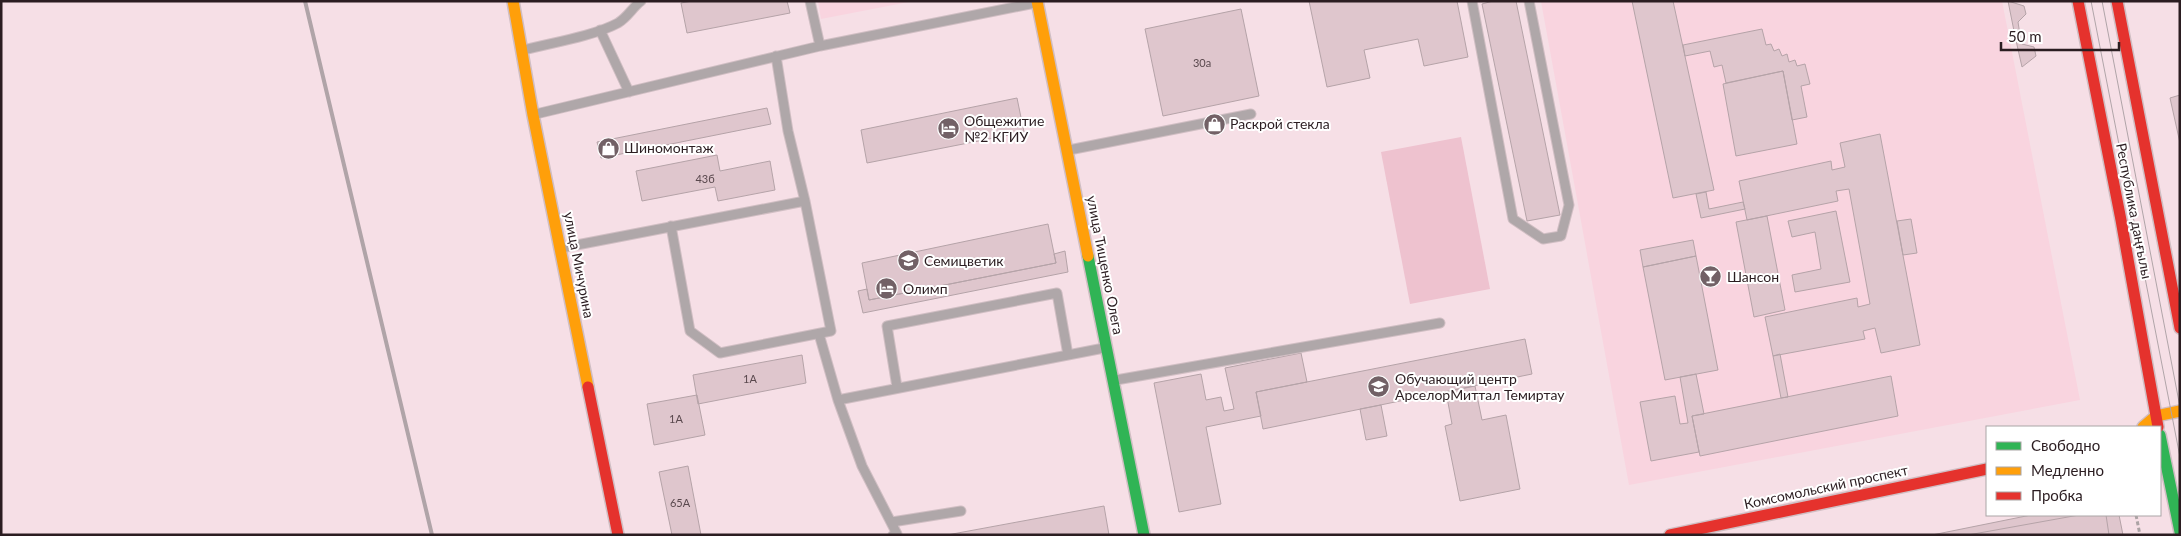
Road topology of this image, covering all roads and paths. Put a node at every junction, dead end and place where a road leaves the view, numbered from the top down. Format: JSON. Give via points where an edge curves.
{"nodes":[{"id":1,"x":513,"y":1,"type":"edge"},
{"id":2,"x":641,"y":1,"type":"edge"},
{"id":3,"x":810,"y":1,"type":"edge"},
{"id":4,"x":1472,"y":1,"type":"edge"},
{"id":5,"x":1529,"y":1,"type":"edge"},
{"id":6,"x":2078,"y":1,"type":"edge"},
{"id":7,"x":2117,"y":1,"type":"edge"},
{"id":8,"x":1040,"y":2,"type":"edge"},
{"id":9,"x":600,"y":30,"type":"junction"},
{"id":10,"x":820,"y":46,"type":"junction"},
{"id":11,"x":522,"y":50,"type":"junction"},
{"id":12,"x":776,"y":56,"type":"junction"},
{"id":13,"x":629,"y":92,"type":"junction"},
{"id":14,"x":1251,"y":114,"type":"dead end"},
{"id":15,"x":533,"y":115,"type":"junction"},
{"id":16,"x":1067,"y":150,"type":"junction"},
{"id":17,"x":806,"y":201,"type":"junction"},
{"id":18,"x":670,"y":226,"type":"junction"},
{"id":19,"x":560,"y":248,"type":"junction"},
{"id":20,"x":1440,"y":323,"type":"dead end"},
{"id":21,"x":2180,"y":328,"type":"edge"},
{"id":22,"x":819,"y":334,"type":"junction"},
{"id":23,"x":1106,"y":347,"type":"junction"},
{"id":24,"x":1068,"y":355,"type":"junction"},
{"id":25,"x":1113,"y":380,"type":"junction"},
{"id":26,"x":897,"y":388,"type":"junction"},
{"id":27,"x":838,"y":400,"type":"junction"},
{"id":28,"x":2180,"y":411,"type":"edge"},
{"id":29,"x":2157,"y":421,"type":"edge"},
{"id":30,"x":2144,"y":426,"type":"edge"},
{"id":31,"x":2178,"y":447,"type":"dead end"},
{"id":32,"x":2161,"y":449,"type":"edge"},
{"id":33,"x":1986,"y":469,"type":"edge"},
{"id":34,"x":961,"y":511,"type":"dead end"},
{"id":35,"x":2136,"y":516,"type":"edge"},
{"id":36,"x":892,"y":522,"type":"junction"},
{"id":37,"x":2180,"y":532,"type":"edge"},
{"id":38,"x":618,"y":535,"type":"edge"},
{"id":39,"x":893,"y":535,"type":"edge"},
{"id":40,"x":1144,"y":535,"type":"edge"},
{"id":41,"x":1670,"y":535,"type":"edge"},
{"id":42,"x":2140,"y":535,"type":"edge"}],
"edges":[{"from":1,"to":11,"type":"main road","name":"улица Мичурина"},
{"from":2,"to":9,"type":"lane","via":[[624,19]]},
{"from":3,"to":10,"type":"lane"},
{"from":4,"to":5,"type":"lane","via":[[1513,219],[1543,239],[1561,236],[1569,205]]},
{"from":6,"to":29,"type":"main road","name":"Республика даңғылы"},
{"from":7,"to":21,"type":"main road","name":"Республика даңғылы"},
{"from":8,"to":10,"type":"lane"},
{"from":8,"to":16,"type":"main road","name":"улица Тищенко Олега"},
{"from":9,"to":11,"type":"lane"},
{"from":9,"to":13,"type":"lane"},
{"from":10,"to":12,"type":"lane"},
{"from":11,"to":15,"type":"main road","name":"улица Мичурина"},
{"from":12,"to":13,"type":"lane"},
{"from":12,"to":17,"type":"lane","via":[[788,131]]},
{"from":13,"to":15,"type":"lane"},
{"from":14,"to":16,"type":"lane"},
{"from":15,"to":19,"type":"main road","name":"улица Мичурина"},
{"from":16,"to":23,"type":"main road","name":"улица Тищенко Олега"},
{"from":17,"to":18,"type":"lane"},
{"from":17,"to":22,"type":"lane","via":[[831,331]]},
{"from":18,"to":19,"type":"lane"},
{"from":18,"to":22,"type":"lane","via":[[690,331],[703,341],[720,353]]},
{"from":19,"to":38,"type":"main road","name":"улица Мичурина"},
{"from":20,"to":25,"type":"lane"},
{"from":22,"to":27,"type":"lane"},
{"from":23,"to":24,"type":"lane"},
{"from":23,"to":25,"type":"main road","name":"улица Тищенко Олега"},
{"from":24,"to":26,"type":"lane"},
{"from":24,"to":26,"type":"lane","via":[[1057,293],[934,316],[887,326]]},
{"from":25,"to":40,"type":"main road","name":"улица Тищенко Олега"},
{"from":26,"to":27,"type":"lane"},
{"from":27,"to":36,"type":"lane","via":[[862,466]]},
{"from":28,"to":29,"type":"main road"},
{"from":29,"to":30,"type":"main road"},
{"from":31,"to":32,"type":"main road"},
{"from":32,"to":37,"type":"main road"},
{"from":33,"to":41,"type":"main road","name":"Комсомольский проспект"},
{"from":34,"to":36,"type":"lane"},
{"from":35,"to":42,"type":"path"},
{"from":36,"to":39,"type":"lane","via":[[897,534]]}]}
